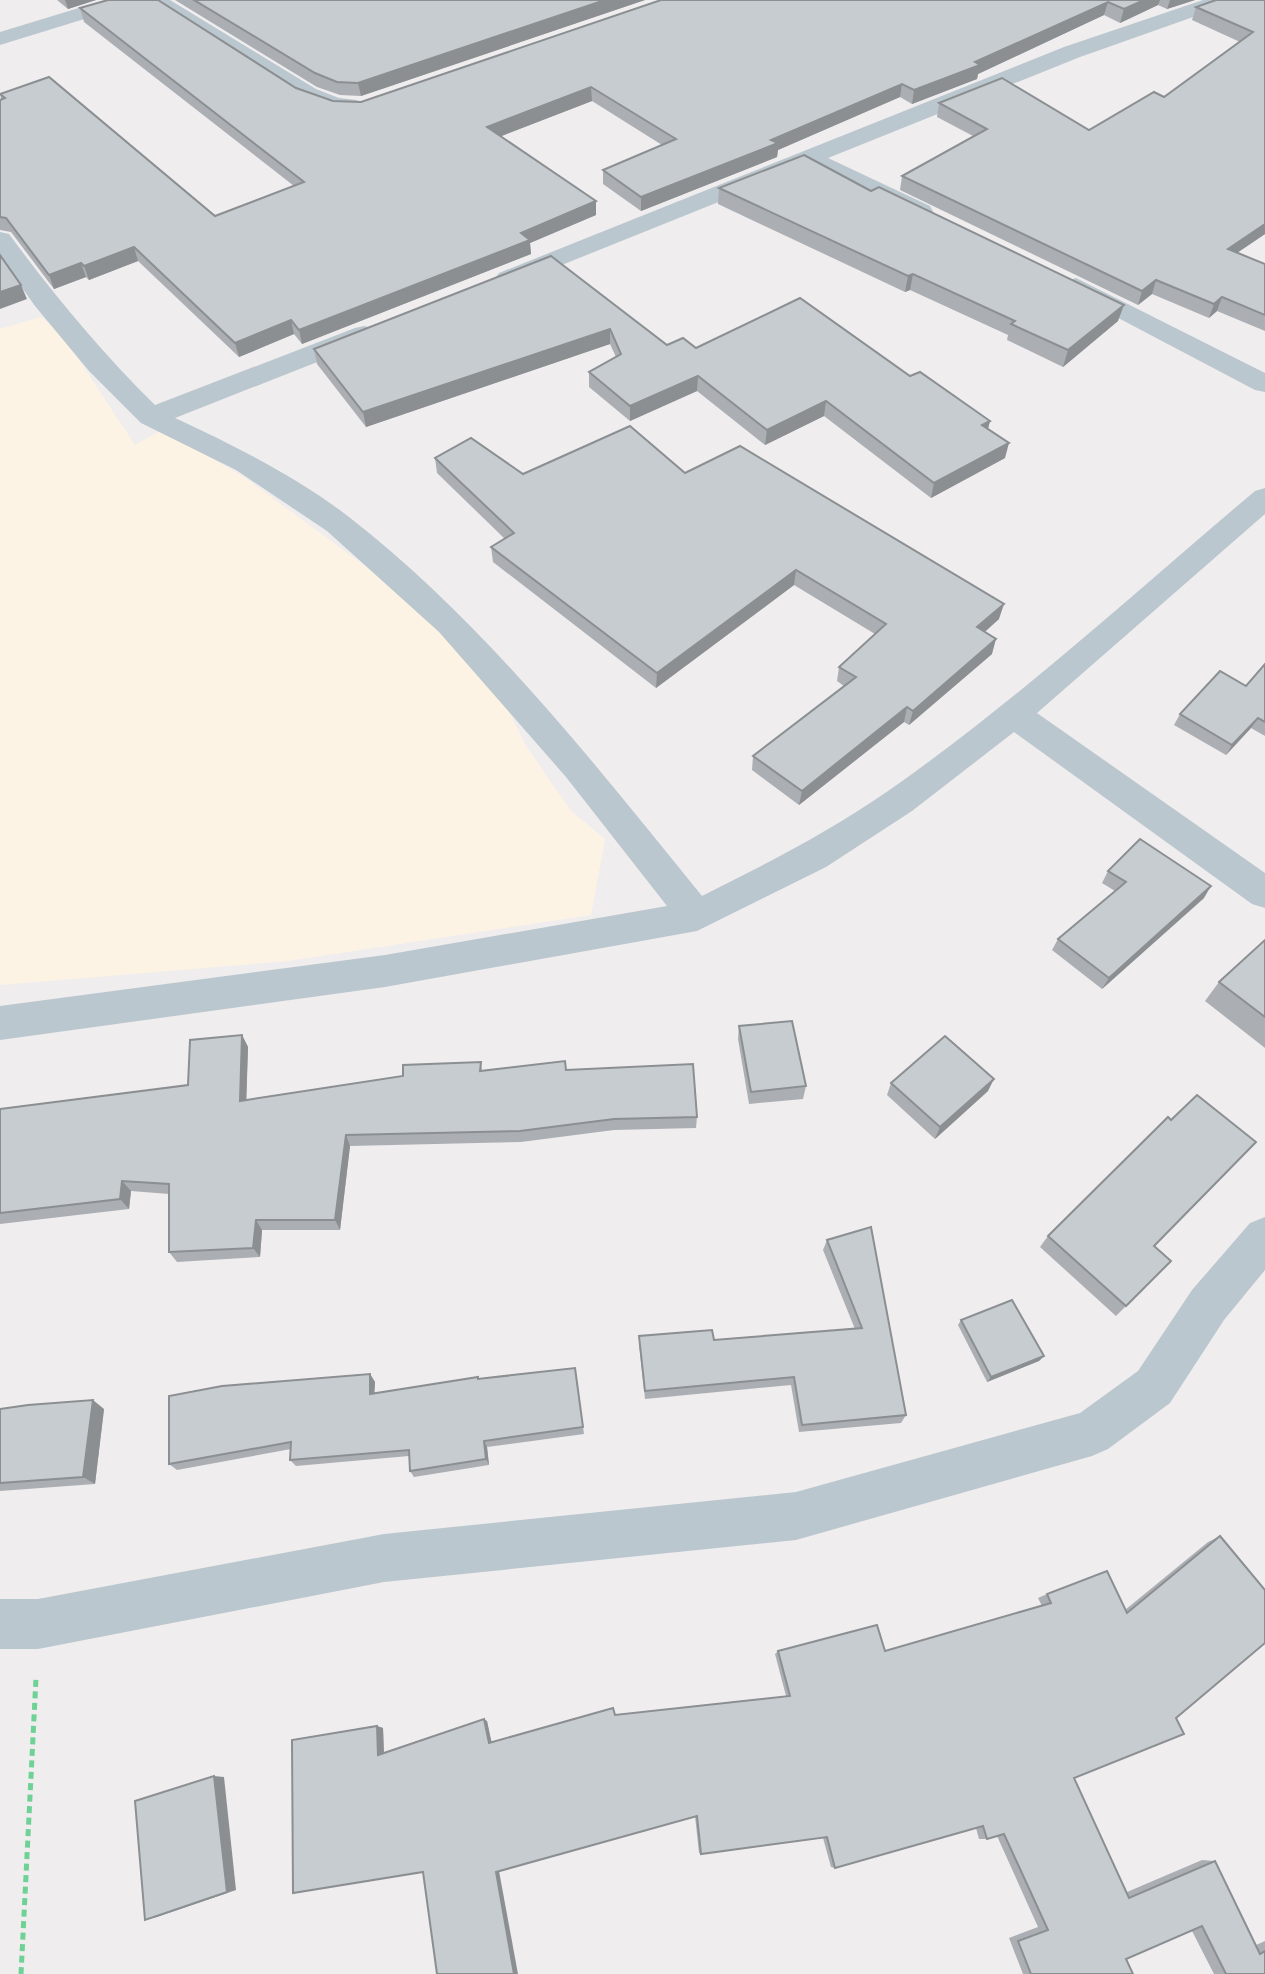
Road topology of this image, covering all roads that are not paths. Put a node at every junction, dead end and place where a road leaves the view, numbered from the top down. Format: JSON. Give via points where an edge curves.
{"nodes":[{"id":1,"x":127,"y":0,"type":"edge"},
{"id":2,"x":156,"y":0,"type":"edge"},
{"id":3,"x":1223,"y":0,"type":"edge"},
{"id":4,"x":0,"y":39,"type":"edge"},
{"id":5,"x":374,"y":102,"type":"edge"},
{"id":6,"x":809,"y":158,"type":"junction"},
{"id":7,"x":944,"y":222,"type":"edge"},
{"id":8,"x":0,"y":239,"type":"edge"},
{"id":9,"x":1054,"y":275,"type":"edge"},
{"id":10,"x":485,"y":286,"type":"edge"},
{"id":11,"x":382,"y":327,"type":"edge"},
{"id":12,"x":1265,"y":384,"type":"edge"},
{"id":13,"x":151,"y":417,"type":"junction"},
{"id":14,"x":1265,"y":498,"type":"edge"},
{"id":15,"x":1014,"y":715,"type":"junction"},
{"id":16,"x":1265,"y":893,"type":"edge"},
{"id":17,"x":697,"y":916,"type":"junction"},
{"id":18,"x":0,"y":1023,"type":"edge"},
{"id":19,"x":1265,"y":1237,"type":"edge"},
{"id":20,"x":19,"y":1624,"type":"edge"}],
"edges":[{"from":1,"to":4,"type":"street"},
{"from":2,"to":5,"type":"street","via":[[308,94],[336,105]]},
{"from":3,"to":6,"type":"street","via":[[1072,52]]},
{"from":6,"to":7,"type":"street"},
{"from":6,"to":10,"type":"street"},
{"from":8,"to":13,"type":"street","via":[[44,300]]},
{"from":9,"to":12,"type":"street"},
{"from":11,"to":13,"type":"street"},
{"from":13,"to":17,"type":"street","via":[[246,463],[338,524],[450,624],[578,768]]},
{"from":14,"to":15,"type":"street"},
{"from":15,"to":16,"type":"street"},
{"from":15,"to":17,"type":"street","via":[[900,801],[813,857]]},
{"from":17,"to":18,"type":"street","via":[[385,971]]},
{"from":19,"to":20,"type":"street","via":[[1208,1306],[1154,1387],[1092,1433],[796,1516],[384,1558]]}]}
